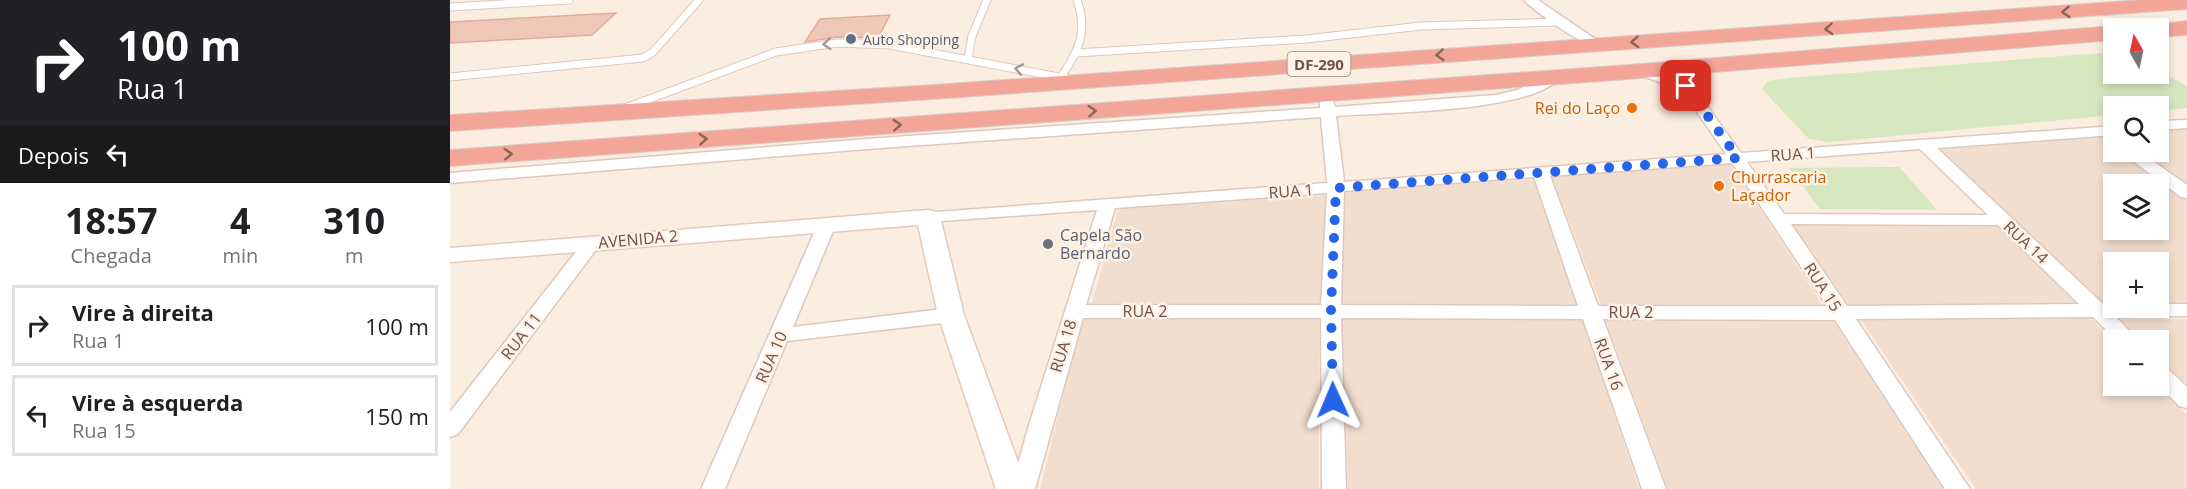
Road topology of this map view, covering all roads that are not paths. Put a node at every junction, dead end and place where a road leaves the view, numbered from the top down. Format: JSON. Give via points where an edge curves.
{"nodes":[{"id":1,"x":569,"y":0,"type":"edge"},
{"id":2,"x":699,"y":0,"type":"edge"},
{"id":3,"x":987,"y":0,"type":"edge"},
{"id":4,"x":1077,"y":0,"type":"edge"},
{"id":5,"x":1530,"y":0,"type":"edge"},
{"id":6,"x":2187,"y":3,"type":"edge"},
{"id":7,"x":450,"y":7,"type":"edge"},
{"id":8,"x":1560,"y":22,"type":"junction"},
{"id":9,"x":1862,"y":27,"type":"junction"},
{"id":10,"x":2187,"y":28,"type":"edge"},
{"id":11,"x":2169,"y":29,"type":"edge"},
{"id":12,"x":2103,"y":34,"type":"edge"},
{"id":13,"x":1598,"y":45,"type":"junction"},
{"id":14,"x":1906,"y":50,"type":"junction"},
{"id":15,"x":1076,"y":53,"type":"junction"},
{"id":16,"x":968,"y":59,"type":"junction"},
{"id":17,"x":450,"y":76,"type":"edge"},
{"id":18,"x":1690,"y":77,"type":"junction"},
{"id":19,"x":1069,"y":79,"type":"junction"},
{"id":20,"x":1327,"y":103,"type":"junction"},
{"id":21,"x":614,"y":112,"type":"junction"},
{"id":22,"x":450,"y":123,"type":"edge"},
{"id":23,"x":2187,"y":124,"type":"edge"},
{"id":24,"x":2169,"y":125,"type":"edge"},
{"id":25,"x":2103,"y":133,"type":"edge"},
{"id":26,"x":1924,"y":144,"type":"junction"},
{"id":27,"x":450,"y":158,"type":"edge"},
{"id":28,"x":1738,"y":158,"type":"junction"},
{"id":29,"x":2145,"y":162,"type":"edge"},
{"id":30,"x":1540,"y":172,"type":"junction"},
{"id":31,"x":450,"y":178,"type":"edge"},
{"id":32,"x":1336,"y":188,"type":"junction"},
{"id":33,"x":2187,"y":193,"type":"edge"},
{"id":34,"x":1107,"y":205,"type":"junction"},
{"id":35,"x":928,"y":217,"type":"junction"},
{"id":36,"x":1779,"y":219,"type":"junction"},
{"id":37,"x":2002,"y":220,"type":"junction"},
{"id":38,"x":827,"y":224,"type":"junction"},
{"id":39,"x":592,"y":243,"type":"junction"},
{"id":40,"x":450,"y":255,"type":"edge"},
{"id":41,"x":1331,"y":310,"type":"junction"},
{"id":42,"x":2187,"y":310,"type":"edge"},
{"id":43,"x":1074,"y":311,"type":"junction"},
{"id":44,"x":2098,"y":311,"type":"junction"},
{"id":45,"x":1591,"y":312,"type":"junction"},
{"id":46,"x":1840,"y":313,"type":"junction"},
{"id":47,"x":951,"y":315,"type":"junction"},
{"id":48,"x":2118,"y":330,"type":"edge"},
{"id":49,"x":781,"y":335,"type":"junction"},
{"id":50,"x":2169,"y":382,"type":"edge"},
{"id":51,"x":2187,"y":400,"type":"edge"},
{"id":52,"x":450,"y":428,"type":"edge"},
{"id":53,"x":713,"y":489,"type":"edge"},
{"id":54,"x":1012,"y":489,"type":"edge"},
{"id":55,"x":1023,"y":489,"type":"edge"},
{"id":56,"x":1334,"y":489,"type":"edge"},
{"id":57,"x":1654,"y":489,"type":"edge"},
{"id":58,"x":1958,"y":489,"type":"edge"}],
"edges":[{"from":1,"to":7,"type":"lane"},
{"from":2,"to":17,"type":"lane","via":[[644,58]]},
{"from":3,"to":16,"type":"lane","via":[[972,36]]},
{"from":4,"to":15,"type":"lane","via":[[1085,25]]},
{"from":5,"to":8,"type":"street"},
{"from":6,"to":9,"type":"highway","number":"DF-290","one_way":true},
{"from":8,"to":13,"type":"street"},
{"from":8,"to":15,"type":"lane","via":[[1421,26],[1295,40]]},
{"from":9,"to":13,"type":"highway","number":"DF-290","one_way":true},
{"from":9,"to":14,"type":"highway","via":[[1998,21],[2024,30],[2016,36],[1925,43]]},
{"from":10,"to":11,"type":"highway"},
{"from":12,"to":14,"type":"highway","number":"DF-290"},
{"from":13,"to":19,"type":"highway","number":"DF-290","one_way":true},
{"from":14,"to":18,"type":"highway","number":"DF-290"},
{"from":15,"to":19,"type":"lane"},
{"from":19,"to":16,"type":"lane","one_way":true},
{"from":16,"to":21,"type":"lane","one_way":true,"via":[[879,43],[806,46],[776,52]]},
{"from":18,"to":20,"type":"highway","number":"DF-290","via":[[1641,71],[1554,77]]},
{"from":18,"to":28,"type":"street","name":"RUA 15"},
{"from":19,"to":21,"type":"highway","number":"DF-290"},
{"from":27,"to":20,"type":"highway","number":"DF-290","one_way":true},
{"from":20,"to":31,"type":"street"},
{"from":20,"to":32,"type":"street"},
{"from":21,"to":22,"type":"highway","number":"DF-290"},
{"from":23,"to":24,"type":"street"},
{"from":25,"to":26,"type":"street","name":"RUA 1"},
{"from":26,"to":28,"type":"street","name":"RUA 1"},
{"from":26,"to":37,"type":"street","name":"RUA 14"},
{"from":28,"to":30,"type":"street","name":"RUA 1"},
{"from":28,"to":36,"type":"street","name":"RUA 15"},
{"from":29,"to":33,"type":"street"},
{"from":30,"to":32,"type":"street","name":"RUA 1"},
{"from":30,"to":45,"type":"street","name":"RUA 16"},
{"from":32,"to":34,"type":"street","name":"RUA 1"},
{"from":32,"to":41,"type":"street"},
{"from":34,"to":35,"type":"street","name":"RUA 1"},
{"from":34,"to":43,"type":"street","name":"RUA 18"},
{"from":35,"to":38,"type":"street","name":"RUA 1"},
{"from":35,"to":47,"type":"street"},
{"from":36,"to":37,"type":"street"},
{"from":36,"to":46,"type":"street","name":"RUA 15"},
{"from":37,"to":44,"type":"street","name":"RUA 14"},
{"from":38,"to":39,"type":"street","name":"AVENIDA 2"},
{"from":38,"to":49,"type":"street","name":"RUA 10"},
{"from":39,"to":40,"type":"street","name":"AVENIDA 2"},
{"from":39,"to":52,"type":"street","name":"RUA 11"},
{"from":41,"to":43,"type":"street","name":"RUA 2"},
{"from":41,"to":45,"type":"street","name":"RUA 2"},
{"from":41,"to":56,"type":"street"},
{"from":42,"to":44,"type":"street","name":"RUA 2"},
{"from":43,"to":55,"type":"street","name":"RUA 18"},
{"from":44,"to":46,"type":"street","name":"RUA 2"},
{"from":44,"to":48,"type":"street","name":"RUA 14"},
{"from":45,"to":46,"type":"street","name":"RUA 2"},
{"from":45,"to":57,"type":"street","name":"RUA 16"},
{"from":46,"to":58,"type":"street","name":"RUA 15"},
{"from":47,"to":49,"type":"street"},
{"from":47,"to":54,"type":"street"},
{"from":49,"to":53,"type":"street","name":"RUA 10"},
{"from":50,"to":51,"type":"street"}]}
